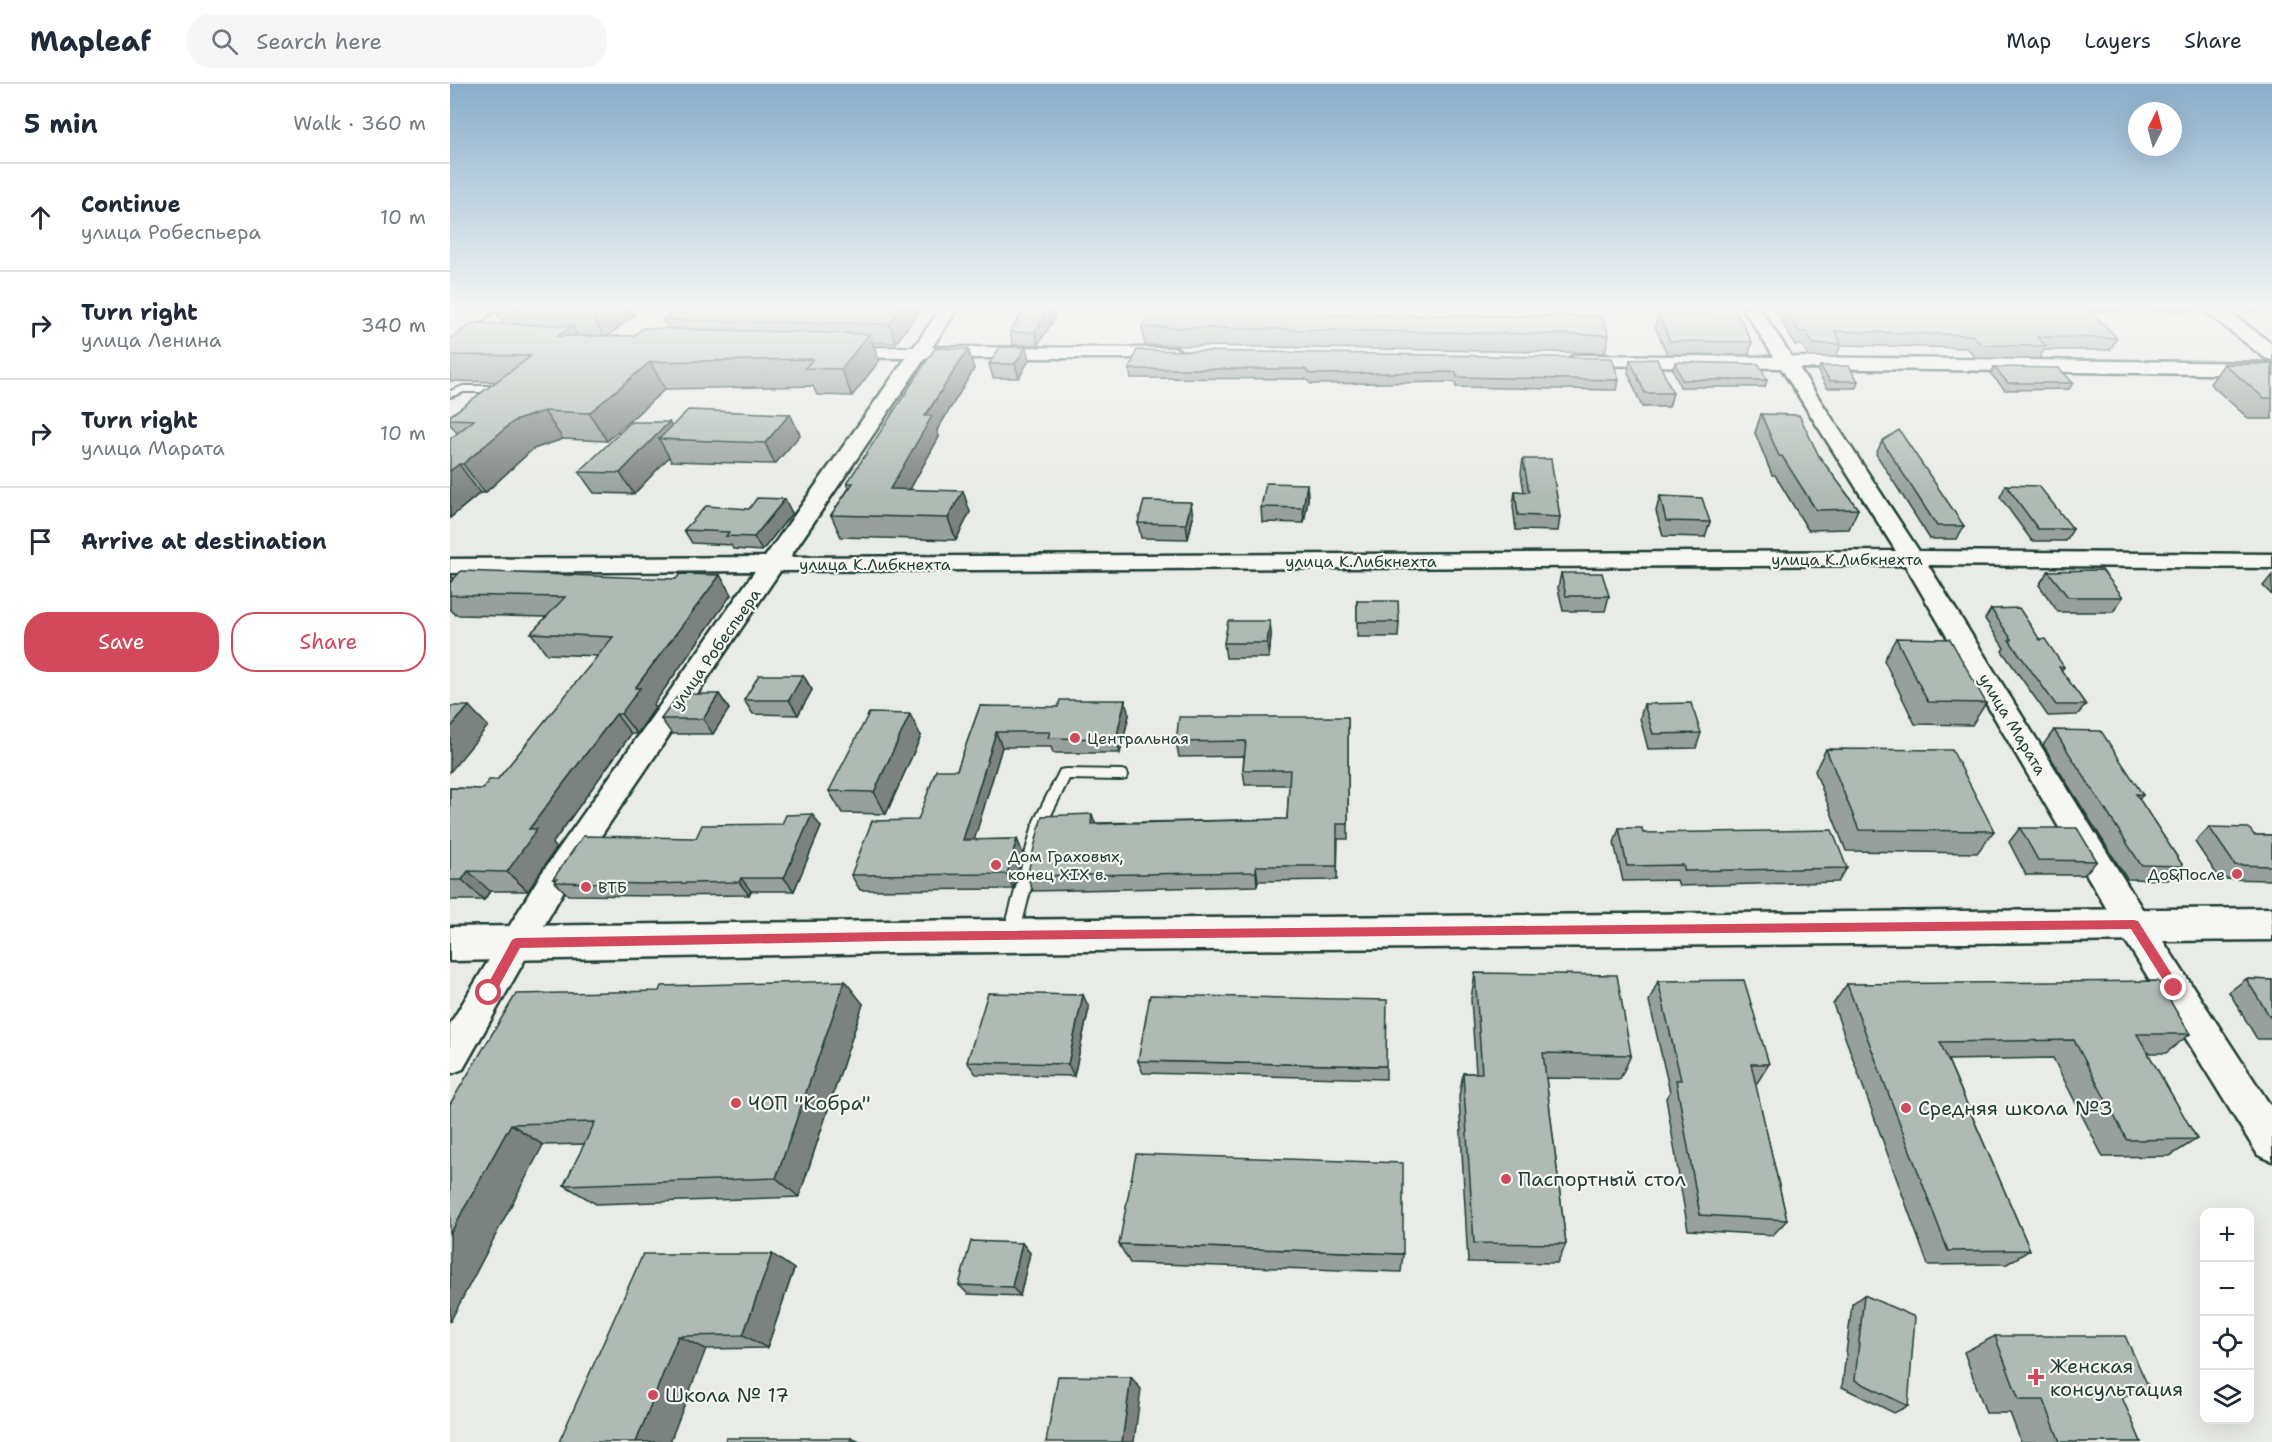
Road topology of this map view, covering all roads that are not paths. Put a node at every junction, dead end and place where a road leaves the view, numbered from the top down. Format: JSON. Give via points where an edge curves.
{"nodes":[{"id":1,"x":907,"y":371,"type":"edge"},
{"id":2,"x":1791,"y":371,"type":"edge"},
{"id":3,"x":517,"y":389,"type":"edge"},
{"id":4,"x":450,"y":394,"type":"edge"},
{"id":5,"x":1912,"y":558,"type":"junction"},
{"id":6,"x":2272,"y":561,"type":"edge"},
{"id":7,"x":773,"y":564,"type":"junction"},
{"id":8,"x":450,"y":566,"type":"edge"},
{"id":9,"x":1121,"y":775,"type":"dead end"},
{"id":10,"x":2272,"y":924,"type":"edge"},
{"id":11,"x":2134,"y":925,"type":"junction"},
{"id":12,"x":1011,"y":936,"type":"junction"},
{"id":13,"x":516,"y":943,"type":"junction"},
{"id":14,"x":450,"y":944,"type":"edge"},
{"id":15,"x":450,"y":1056,"type":"edge"},
{"id":16,"x":2272,"y":1142,"type":"edge"}],
"edges":[{"from":1,"to":7,"type":"street","name":"улица Робеспьера"},
{"from":2,"to":5,"type":"street","name":"улица Марата"},
{"from":3,"to":4,"type":"lane","via":[[463,389]]},
{"from":5,"to":6,"type":"street","name":"улица К.Либкнехта"},
{"from":5,"to":7,"type":"street","name":"улица К.Либкнехта"},
{"from":5,"to":11,"type":"street","name":"улица Марата"},
{"from":7,"to":8,"type":"street","name":"улица К.Либкнехта"},
{"from":7,"to":13,"type":"street","name":"улица Робеспьера","via":[[552,884]]},
{"from":9,"to":12,"type":"lane","via":[[1065,774],[1041,821]]},
{"from":10,"to":11,"type":"main road"},
{"from":11,"to":12,"type":"main road"},
{"from":11,"to":16,"type":"street","name":"улица Марата"},
{"from":12,"to":13,"type":"main road"},
{"from":13,"to":14,"type":"main road"},
{"from":13,"to":15,"type":"street","name":"улица Робеспьера"}]}
